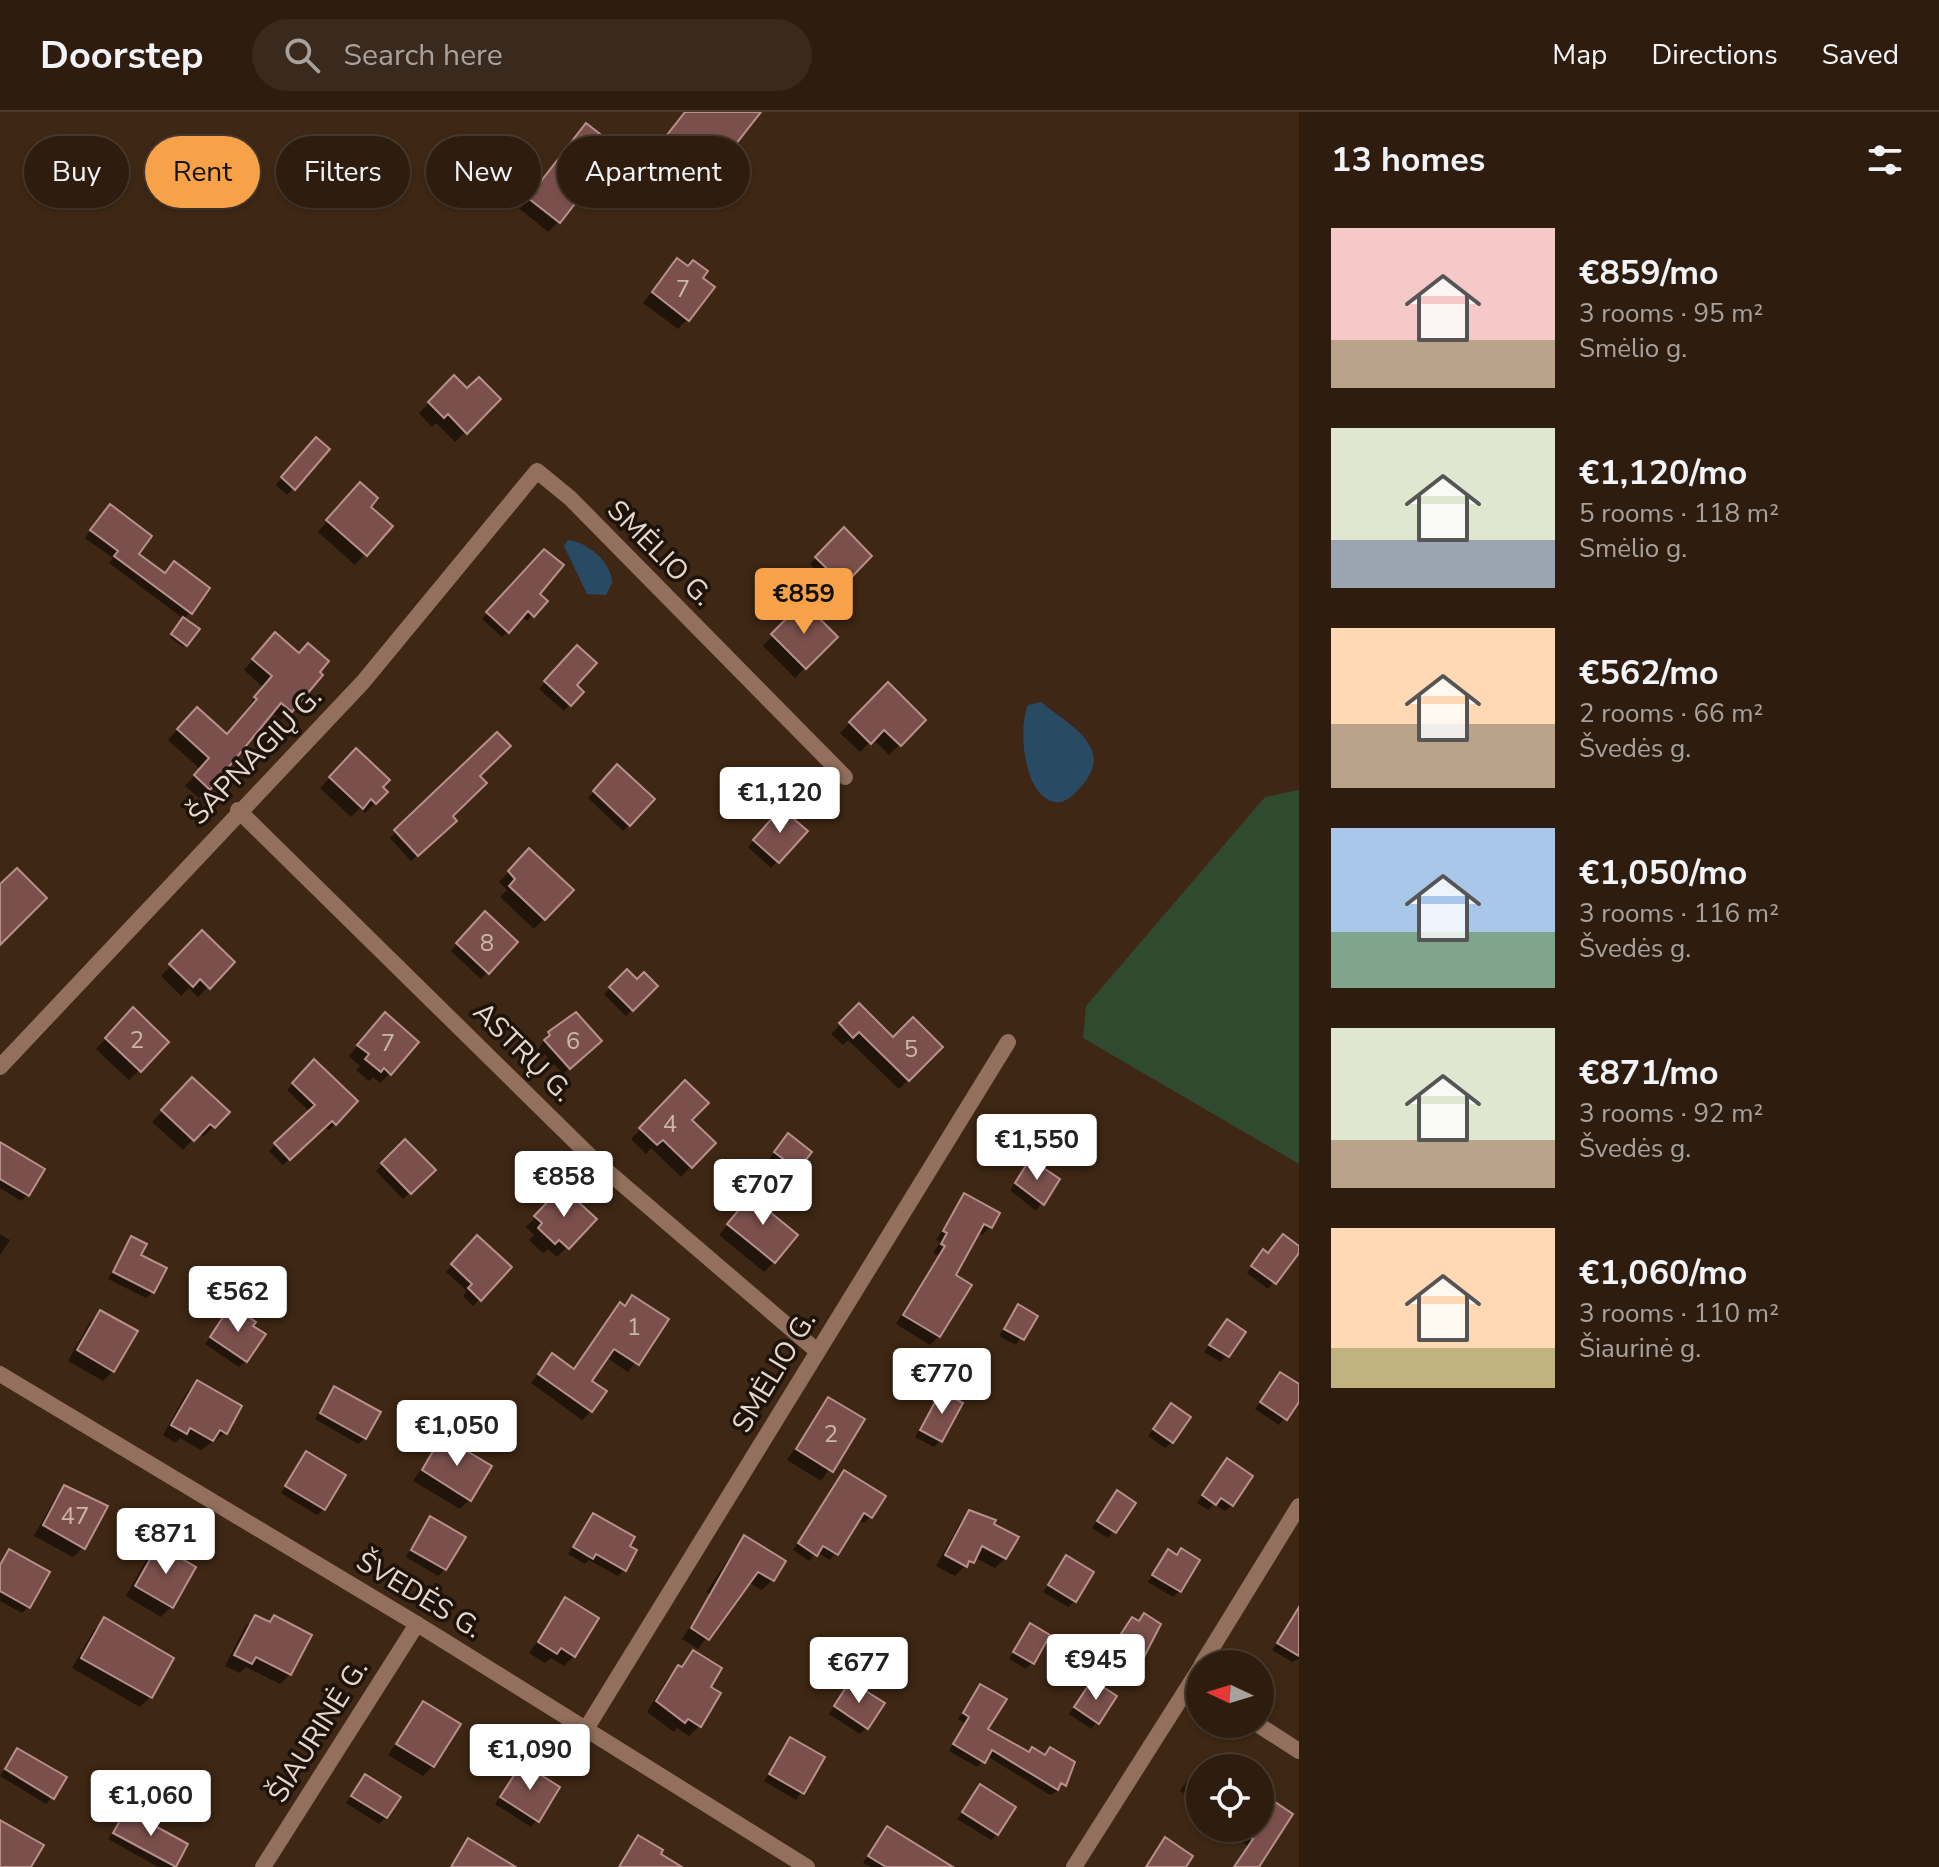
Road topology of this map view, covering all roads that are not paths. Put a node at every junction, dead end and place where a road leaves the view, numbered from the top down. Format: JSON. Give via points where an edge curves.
{"nodes":[{"id":1,"x":537,"y":471,"type":"joint"},
{"id":2,"x":845,"y":777,"type":"dead end"},
{"id":3,"x":238,"y":810,"type":"junction"},
{"id":4,"x":1008,"y":1042,"type":"dead end"},
{"id":5,"x":0,"y":1067,"type":"edge"},
{"id":6,"x":817,"y":1351,"type":"junction"},
{"id":7,"x":0,"y":1374,"type":"edge"},
{"id":8,"x":1299,"y":1506,"type":"edge"},
{"id":9,"x":417,"y":1624,"type":"junction"},
{"id":10,"x":1213,"y":1650,"type":"edge"},
{"id":11,"x":1186,"y":1694,"type":"edge"},
{"id":12,"x":586,"y":1729,"type":"junction"},
{"id":13,"x":1274,"y":1735,"type":"edge"},
{"id":14,"x":1299,"y":1751,"type":"edge"},
{"id":15,"x":263,"y":1867,"type":"edge"},
{"id":16,"x":807,"y":1867,"type":"edge"},
{"id":17,"x":1074,"y":1867,"type":"edge"}],
"edges":[{"from":1,"to":2,"type":"street","name":"SMĖLIO G.","via":[[570,498]]},
{"from":1,"to":3,"type":"street","name":"ŠAPNAGIŲ G.","via":[[363,682]]},
{"from":3,"to":5,"type":"street","name":"ŠAPNAGIŲ G."},
{"from":3,"to":6,"type":"street","name":"ASTRŲ G.","via":[[593,1159]]},
{"from":4,"to":6,"type":"street","name":"SMĖLIO G."},
{"from":6,"to":12,"type":"street","name":"SMĖLIO G."},
{"from":7,"to":9,"type":"street","name":"ŠVEDĖS G."},
{"from":8,"to":10,"type":"street"},
{"from":9,"to":12,"type":"street","name":"ŠVEDĖS G."},
{"from":9,"to":15,"type":"street","name":"ŠIAURINĖ G."},
{"from":11,"to":17,"type":"street"},
{"from":12,"to":16,"type":"street","name":"ŠVEDĖS G."},
{"from":13,"to":14,"type":"street"}]}
